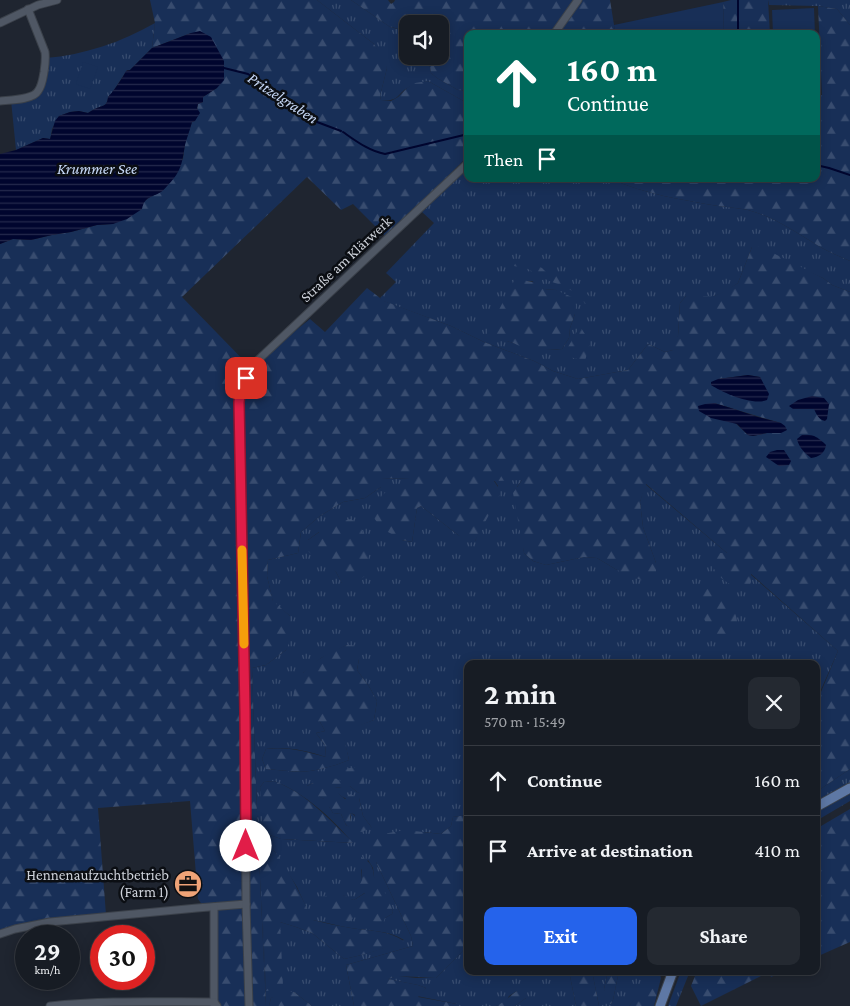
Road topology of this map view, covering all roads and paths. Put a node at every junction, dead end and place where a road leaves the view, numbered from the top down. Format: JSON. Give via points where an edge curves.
{"nodes":[{"id":1,"x":57,"y":0,"type":"edge"},
{"id":2,"x":578,"y":0,"type":"edge"},
{"id":3,"x":28,"y":9,"type":"junction"},
{"id":4,"x":0,"y":23,"type":"edge"},
{"id":5,"x":557,"y":30,"type":"edge"},
{"id":6,"x":0,"y":101,"type":"edge"},
{"id":7,"x":464,"y":167,"type":"edge"},
{"id":8,"x":850,"y":788,"type":"edge"},
{"id":9,"x":820,"y":805,"type":"edge"},
{"id":10,"x":246,"y":904,"type":"junction"},
{"id":11,"x":214,"y":908,"type":"junction"},
{"id":12,"x":0,"y":934,"type":"edge"},
{"id":13,"x":672,"y":975,"type":"edge"},
{"id":14,"x":215,"y":1005,"type":"edge"},
{"id":15,"x":50,"y":1006,"type":"edge"},
{"id":16,"x":248,"y":1006,"type":"edge"},
{"id":17,"x":660,"y":1006,"type":"edge"}],
"edges":[{"from":1,"to":3,"type":"street"},
{"from":2,"to":5,"type":"street"},
{"from":3,"to":4,"type":"street"},
{"from":3,"to":6,"type":"street","via":[[45,52],[42,79],[35,94]]},
{"from":7,"to":10,"type":"street","name":"Straße am Klärwerk","via":[[258,360],[241,388]]},
{"from":8,"to":9,"type":"main road"},
{"from":10,"to":11,"type":"street"},
{"from":10,"to":16,"type":"street","name":"Straße am Klärwerk"},
{"from":11,"to":12,"type":"street","via":[[50,922]]},
{"from":11,"to":14,"type":"street"},
{"from":13,"to":17,"type":"main road"},
{"from":14,"to":15,"type":"street","via":[[128,1002]]}]}
